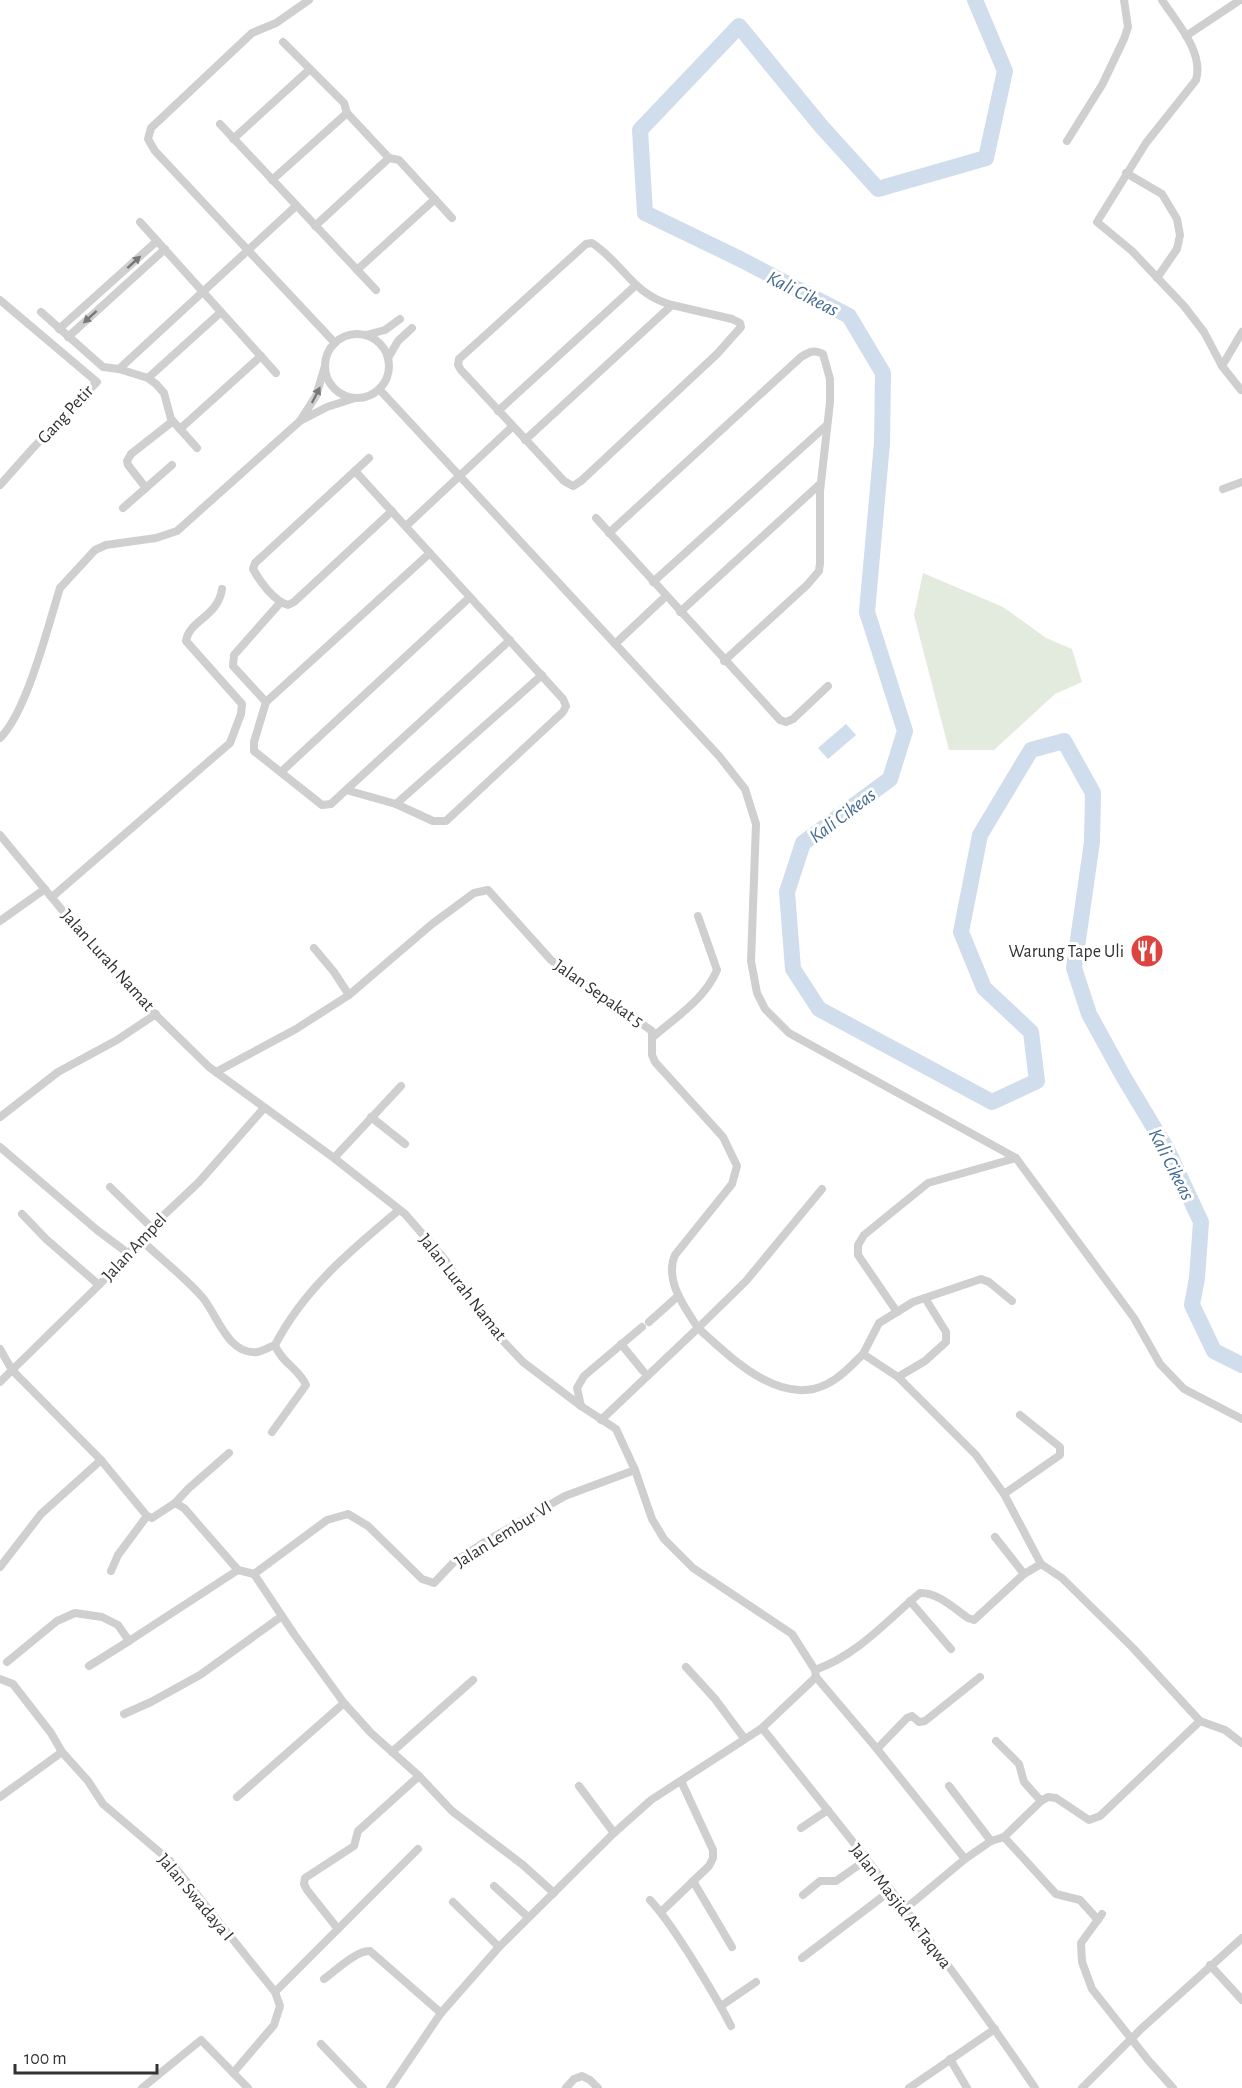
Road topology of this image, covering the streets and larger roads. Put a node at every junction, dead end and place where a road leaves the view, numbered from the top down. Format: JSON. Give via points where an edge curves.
{"nodes":[{"id":1,"x":309,"y":0,"type":"edge"},
{"id":2,"x":1124,"y":0,"type":"edge"},
{"id":3,"x":1162,"y":0,"type":"edge"},
{"id":4,"x":1240,"y":0,"type":"edge"},
{"id":5,"x":1186,"y":36,"type":"junction"},
{"id":6,"x":283,"y":42,"type":"dead end"},
{"id":7,"x":310,"y":69,"type":"junction"},
{"id":8,"x":347,"y":113,"type":"junction"},
{"id":9,"x":220,"y":124,"type":"dead end"},
{"id":10,"x":233,"y":139,"type":"junction"},
{"id":11,"x":1067,"y":141,"type":"dead end"},
{"id":12,"x":388,"y":158,"type":"junction"},
{"id":13,"x":1126,"y":173,"type":"junction"},
{"id":14,"x":272,"y":180,"type":"junction"},
{"id":15,"x":435,"y":199,"type":"junction"},
{"id":16,"x":296,"y":206,"type":"junction"},
{"id":17,"x":452,"y":218,"type":"dead end"},
{"id":18,"x":140,"y":222,"type":"dead end"},
{"id":19,"x":315,"y":226,"type":"junction"},
{"id":20,"x":157,"y":241,"type":"junction"},
{"id":21,"x":165,"y":249,"type":"junction"},
{"id":22,"x":247,"y":250,"type":"junction"},
{"id":23,"x":357,"y":270,"type":"junction"},
{"id":24,"x":1157,"y":278,"type":"junction"},
{"id":25,"x":635,"y":285,"type":"junction"},
{"id":26,"x":108,"y":286,"type":"junction"},
{"id":27,"x":376,"y":290,"type":"dead end"},
{"id":28,"x":203,"y":291,"type":"junction"},
{"id":29,"x":116,"y":294,"type":"junction"},
{"id":30,"x":0,"y":300,"type":"edge"},
{"id":31,"x":672,"y":305,"type":"junction"},
{"id":32,"x":41,"y":312,"type":"dead end"},
{"id":33,"x":221,"y":312,"type":"junction"},
{"id":34,"x":400,"y":320,"type":"dead end"},
{"id":35,"x":412,"y":328,"type":"dead end"},
{"id":36,"x":59,"y":329,"type":"junction"},
{"id":37,"x":1242,"y":332,"type":"edge"},
{"id":38,"x":366,"y":335,"type":"junction"},
{"id":39,"x":68,"y":337,"type":"junction"},
{"id":40,"x":334,"y":343,"type":"junction"},
{"id":41,"x":261,"y":356,"type":"junction"},
{"id":42,"x":388,"y":358,"type":"junction"},
{"id":43,"x":325,"y":366,"type":"junction"},
{"id":44,"x":1222,"y":366,"type":"junction"},
{"id":45,"x":119,"y":369,"type":"junction"},
{"id":46,"x":276,"y":373,"type":"dead end"},
{"id":47,"x":148,"y":378,"type":"junction"},
{"id":48,"x":379,"y":389,"type":"junction"},
{"id":49,"x":1241,"y":390,"type":"edge"},
{"id":50,"x":356,"y":398,"type":"junction"},
{"id":51,"x":498,"y":411,"type":"junction"},
{"id":52,"x":173,"y":421,"type":"junction"},
{"id":53,"x":300,"y":421,"type":"junction"},
{"id":54,"x":827,"y":425,"type":"junction"},
{"id":55,"x":512,"y":426,"type":"junction"},
{"id":56,"x":180,"y":429,"type":"junction"},
{"id":57,"x":525,"y":440,"type":"junction"},
{"id":58,"x":197,"y":448,"type":"dead end"},
{"id":59,"x":369,"y":458,"type":"dead end"},
{"id":60,"x":172,"y":465,"type":"dead end"},
{"id":61,"x":355,"y":471,"type":"junction"},
{"id":62,"x":459,"y":476,"type":"junction"},
{"id":63,"x":1242,"y":482,"type":"edge"},
{"id":64,"x":820,"y":484,"type":"junction"},
{"id":65,"x":0,"y":485,"type":"edge"},
{"id":66,"x":146,"y":488,"type":"junction"},
{"id":67,"x":1223,"y":489,"type":"dead end"},
{"id":68,"x":123,"y":508,"type":"dead end"},
{"id":69,"x":392,"y":511,"type":"junction"},
{"id":70,"x":596,"y":518,"type":"dead end"},
{"id":71,"x":406,"y":526,"type":"junction"},
{"id":72,"x":609,"y":533,"type":"junction"},
{"id":73,"x":430,"y":553,"type":"junction"},
{"id":74,"x":653,"y":582,"type":"junction"},
{"id":75,"x":222,"y":589,"type":"dead end"},
{"id":76,"x":666,"y":596,"type":"junction"},
{"id":77,"x":470,"y":597,"type":"junction"},
{"id":78,"x":280,"y":603,"type":"junction"},
{"id":79,"x":680,"y":612,"type":"junction"},
{"id":80,"x":510,"y":640,"type":"junction"},
{"id":81,"x":615,"y":644,"type":"junction"},
{"id":82,"x":724,"y":661,"type":"junction"},
{"id":83,"x":542,"y":675,"type":"junction"},
{"id":84,"x":828,"y":686,"type":"dead end"},
{"id":85,"x":267,"y":702,"type":"junction"},
{"id":86,"x":0,"y":738,"type":"edge"},
{"id":87,"x":281,"y":772,"type":"junction"},
{"id":88,"x":346,"y":790,"type":"junction"},
{"id":89,"x":396,"y":804,"type":"junction"},
{"id":90,"x":0,"y":835,"type":"edge"},
{"id":91,"x":45,"y":889,"type":"junction"},
{"id":92,"x":52,"y":897,"type":"junction"},
{"id":93,"x":698,"y":916,"type":"dead end"},
{"id":94,"x":0,"y":921,"type":"edge"},
{"id":95,"x":314,"y":948,"type":"dead end"},
{"id":96,"x":349,"y":995,"type":"junction"},
{"id":97,"x":156,"y":1014,"type":"junction"},
{"id":98,"x":653,"y":1037,"type":"junction"},
{"id":99,"x":216,"y":1072,"type":"junction"},
{"id":100,"x":401,"y":1086,"type":"dead end"},
{"id":101,"x":264,"y":1108,"type":"junction"},
{"id":102,"x":0,"y":1117,"type":"edge"},
{"id":103,"x":371,"y":1117,"type":"junction"},
{"id":104,"x":405,"y":1144,"type":"dead end"},
{"id":105,"x":0,"y":1147,"type":"edge"},
{"id":106,"x":334,"y":1158,"type":"junction"},
{"id":107,"x":1017,"y":1158,"type":"junction"},
{"id":108,"x":110,"y":1186,"type":"dead end"},
{"id":109,"x":822,"y":1189,"type":"dead end"},
{"id":110,"x":399,"y":1210,"type":"junction"},
{"id":111,"x":22,"y":1214,"type":"dead end"},
{"id":112,"x":152,"y":1228,"type":"junction"},
{"id":113,"x":141,"y":1240,"type":"junction"},
{"id":114,"x":129,"y":1254,"type":"junction"},
{"id":115,"x":99,"y":1285,"type":"junction"},
{"id":116,"x":678,"y":1296,"type":"junction"},
{"id":117,"x":925,"y":1298,"type":"junction"},
{"id":118,"x":1012,"y":1301,"type":"dead end"},
{"id":119,"x":897,"y":1312,"type":"junction"},
{"id":120,"x":698,"y":1328,"type":"junction"},
{"id":121,"x":621,"y":1344,"type":"junction"},
{"id":122,"x":275,"y":1345,"type":"junction"},
{"id":123,"x":0,"y":1349,"type":"edge"},
{"id":124,"x":863,"y":1354,"type":"junction"},
{"id":125,"x":12,"y":1370,"type":"junction"},
{"id":126,"x":643,"y":1371,"type":"dead end"},
{"id":127,"x":898,"y":1377,"type":"junction"},
{"id":128,"x":0,"y":1382,"type":"edge"},
{"id":129,"x":581,"y":1406,"type":"junction"},
{"id":130,"x":1020,"y":1415,"type":"dead end"},
{"id":131,"x":601,"y":1419,"type":"junction"},
{"id":132,"x":1242,"y":1419,"type":"edge"},
{"id":133,"x":272,"y":1432,"type":"dead end"},
{"id":134,"x":229,"y":1454,"type":"dead end"},
{"id":135,"x":101,"y":1460,"type":"junction"},
{"id":136,"x":635,"y":1470,"type":"junction"},
{"id":137,"x":1004,"y":1494,"type":"junction"},
{"id":138,"x":175,"y":1503,"type":"junction"},
{"id":139,"x":147,"y":1516,"type":"junction"},
{"id":140,"x":995,"y":1537,"type":"dead end"},
{"id":141,"x":1041,"y":1564,"type":"junction"},
{"id":142,"x":0,"y":1567,"type":"edge"},
{"id":143,"x":238,"y":1570,"type":"junction"},
{"id":144,"x":111,"y":1571,"type":"dead end"},
{"id":145,"x":254,"y":1574,"type":"junction"},
{"id":146,"x":1024,"y":1574,"type":"junction"},
{"id":147,"x":910,"y":1601,"type":"junction"},
{"id":148,"x":282,"y":1616,"type":"junction"},
{"id":149,"x":129,"y":1641,"type":"junction"},
{"id":150,"x":951,"y":1649,"type":"dead end"},
{"id":151,"x":7,"y":1662,"type":"dead end"},
{"id":152,"x":89,"y":1666,"type":"dead end"},
{"id":153,"x":686,"y":1667,"type":"dead end"},
{"id":154,"x":815,"y":1674,"type":"junction"},
{"id":155,"x":980,"y":1677,"type":"dead end"},
{"id":156,"x":0,"y":1680,"type":"edge"},
{"id":157,"x":473,"y":1680,"type":"dead end"},
{"id":158,"x":344,"y":1703,"type":"junction"},
{"id":159,"x":124,"y":1714,"type":"dead end"},
{"id":160,"x":1200,"y":1721,"type":"junction"},
{"id":161,"x":762,"y":1728,"type":"junction"},
{"id":162,"x":744,"y":1738,"type":"junction"},
{"id":163,"x":996,"y":1741,"type":"dead end"},
{"id":164,"x":1242,"y":1743,"type":"edge"},
{"id":165,"x":877,"y":1749,"type":"junction"},
{"id":166,"x":62,"y":1752,"type":"junction"},
{"id":167,"x":392,"y":1752,"type":"junction"},
{"id":168,"x":419,"y":1776,"type":"junction"},
{"id":169,"x":681,"y":1781,"type":"junction"},
{"id":170,"x":579,"y":1786,"type":"dead end"},
{"id":171,"x":949,"y":1786,"type":"dead end"},
{"id":172,"x":0,"y":1797,"type":"edge"},
{"id":173,"x":237,"y":1797,"type":"dead end"},
{"id":174,"x":1041,"y":1801,"type":"junction"},
{"id":175,"x":828,"y":1810,"type":"junction"},
{"id":176,"x":801,"y":1828,"type":"dead end"},
{"id":177,"x":614,"y":1833,"type":"junction"},
{"id":178,"x":1004,"y":1837,"type":"junction"},
{"id":179,"x":991,"y":1841,"type":"junction"},
{"id":180,"x":418,"y":1849,"type":"dead end"},
{"id":181,"x":965,"y":1859,"type":"junction"},
{"id":182,"x":866,"y":1860,"type":"junction"},
{"id":183,"x":693,"y":1881,"type":"junction"},
{"id":184,"x":495,"y":1886,"type":"dead end"},
{"id":185,"x":891,"y":1892,"type":"junction"},
{"id":186,"x":554,"y":1893,"type":"junction"},
{"id":187,"x":803,"y":1895,"type":"dead end"},
{"id":188,"x":650,"y":1900,"type":"dead end"},
{"id":189,"x":453,"y":1902,"type":"dead end"},
{"id":190,"x":905,"y":1909,"type":"junction"},
{"id":191,"x":661,"y":1912,"type":"junction"},
{"id":192,"x":528,"y":1917,"type":"junction"},
{"id":193,"x":338,"y":1929,"type":"junction"},
{"id":194,"x":1242,"y":1938,"type":"edge"},
{"id":195,"x":499,"y":1947,"type":"junction"},
{"id":196,"x":732,"y":1947,"type":"dead end"},
{"id":197,"x":802,"y":1958,"type":"dead end"},
{"id":198,"x":1210,"y":1965,"type":"junction"},
{"id":199,"x":324,"y":1979,"type":"dead end"},
{"id":200,"x":756,"y":1982,"type":"dead end"},
{"id":201,"x":275,"y":1992,"type":"junction"},
{"id":202,"x":1242,"y":2000,"type":"edge"},
{"id":203,"x":721,"y":2006,"type":"junction"},
{"id":204,"x":441,"y":2013,"type":"junction"},
{"id":205,"x":731,"y":2026,"type":"dead end"},
{"id":206,"x":995,"y":2029,"type":"junction"},
{"id":207,"x":1131,"y":2039,"type":"junction"},
{"id":208,"x":321,"y":2044,"type":"dead end"},
{"id":209,"x":950,"y":2059,"type":"junction"},
{"id":210,"x":233,"y":2073,"type":"junction"},
{"id":211,"x":142,"y":2088,"type":"edge"},
{"id":212,"x":248,"y":2088,"type":"edge"},
{"id":213,"x":363,"y":2088,"type":"edge"},
{"id":214,"x":390,"y":2088,"type":"edge"},
{"id":215,"x":566,"y":2088,"type":"edge"},
{"id":216,"x":598,"y":2088,"type":"edge"},
{"id":217,"x":909,"y":2088,"type":"edge"},
{"id":218,"x":968,"y":2088,"type":"edge"},
{"id":219,"x":1035,"y":2088,"type":"edge"},
{"id":220,"x":1082,"y":2088,"type":"edge"},
{"id":221,"x":1173,"y":2088,"type":"edge"}],
"edges":[{"from":1,"to":22,"type":"street","via":[[276,23],[252,33],[151,128],[148,139]]},
{"from":2,"to":11,"type":"street","via":[[1128,27],[1124,39],[1102,85]]},
{"from":3,"to":5,"type":"street"},
{"from":4,"to":5,"type":"street"},
{"from":5,"to":13,"type":"street","via":[[1197,61],[1196,80]]},
{"from":6,"to":7,"type":"street"},
{"from":7,"to":8,"type":"street","via":[[344,103]]},
{"from":7,"to":10,"type":"street"},
{"from":8,"to":12,"type":"street"},
{"from":8,"to":14,"type":"street"},
{"from":9,"to":10,"type":"street"},
{"from":10,"to":14,"type":"street"},
{"from":12,"to":15,"type":"street","via":[[399,160]]},
{"from":12,"to":19,"type":"street"},
{"from":13,"to":24,"type":"street","via":[[1162,195],[1177,219],[1177,249]]},
{"from":13,"to":24,"type":"street","via":[[1097,222]]},
{"from":14,"to":16,"type":"street"},
{"from":15,"to":17,"type":"street"},
{"from":15,"to":23,"type":"street"},
{"from":16,"to":19,"type":"street"},
{"from":16,"to":22,"type":"street"},
{"from":18,"to":20,"type":"street"},
{"from":19,"to":23,"type":"street"},
{"from":20,"to":21,"type":"street"},
{"from":26,"to":20,"type":"street","one_way":true},
{"from":21,"to":28,"type":"street"},
{"from":21,"to":29,"type":"street"},
{"from":22,"to":28,"type":"street"},
{"from":22,"to":40,"type":"street"},
{"from":23,"to":27,"type":"street"},
{"from":24,"to":44,"type":"street","via":[[1204,332]]},
{"from":25,"to":31,"type":"street","via":[[658,301]]},
{"from":25,"to":51,"type":"street"},
{"from":25,"to":51,"type":"street","via":[[599,247],[586,244],[491,328],[458,363]]},
{"from":26,"to":29,"type":"street"},
{"from":26,"to":36,"type":"street"},
{"from":28,"to":33,"type":"street"},
{"from":28,"to":45,"type":"street"},
{"from":29,"to":39,"type":"street","one_way":true},
{"from":30,"to":65,"type":"street","name":"Gang Petir","via":[[96,382]]},
{"from":31,"to":57,"type":"street"},
{"from":31,"to":57,"type":"street","via":[[732,319],[741,327],[578,484],[564,481]]},
{"from":32,"to":36,"type":"street"},
{"from":33,"to":41,"type":"street"},
{"from":33,"to":47,"type":"street"},
{"from":34,"to":38,"type":"street","via":[[385,330]]},
{"from":35,"to":42,"type":"street"},
{"from":36,"to":39,"type":"street"},
{"from":37,"to":44,"type":"street"},
{"from":38,"to":40,"type":"street","via":[[355,334]]},
{"from":38,"to":42,"type":"street","via":[[376,340]]},
{"from":39,"to":45,"type":"street","via":[[103,367]]},
{"from":40,"to":43,"type":"street"},
{"from":41,"to":46,"type":"street"},
{"from":41,"to":56,"type":"street"},
{"from":42,"to":48,"type":"street","via":[[386,380]]},
{"from":43,"to":50,"type":"street","via":[[334,388]]},
{"from":53,"to":43,"type":"street","one_way":true,"via":[[316,396]]},
{"from":44,"to":49,"type":"street"},
{"from":45,"to":47,"type":"street"},
{"from":47,"to":52,"type":"street","via":[[164,393]]},
{"from":48,"to":50,"type":"street"},
{"from":48,"to":62,"type":"street"},
{"from":50,"to":53,"type":"street"},
{"from":51,"to":55,"type":"street"},
{"from":52,"to":56,"type":"street"},
{"from":52,"to":66,"type":"street","via":[[127,461]]},
{"from":53,"to":86,"type":"street","via":[[177,531],[94,550],[60,588],[17,714]]},
{"from":54,"to":64,"type":"street"},
{"from":54,"to":72,"type":"street","via":[[830,379],[823,354],[811,351]]},
{"from":54,"to":74,"type":"street"},
{"from":55,"to":57,"type":"street"},
{"from":55,"to":62,"type":"street"},
{"from":56,"to":58,"type":"street"},
{"from":59,"to":61,"type":"street"},
{"from":60,"to":66,"type":"street"},
{"from":61,"to":69,"type":"street"},
{"from":61,"to":78,"type":"street","via":[[255,563],[257,576]]},
{"from":62,"to":71,"type":"street"},
{"from":62,"to":81,"type":"street"},
{"from":63,"to":67,"type":"street"},
{"from":64,"to":79,"type":"street"},
{"from":64,"to":82,"type":"street","via":[[819,571]]},
{"from":66,"to":68,"type":"street"},
{"from":69,"to":71,"type":"street"},
{"from":69,"to":78,"type":"street","via":[[294,602]]},
{"from":70,"to":72,"type":"street"},
{"from":71,"to":73,"type":"street"},
{"from":72,"to":74,"type":"street"},
{"from":73,"to":77,"type":"street"},
{"from":73,"to":85,"type":"street"},
{"from":74,"to":76,"type":"street"},
{"from":75,"to":92,"type":"street","via":[[217,606],[188,633],[186,641],[242,704],[230,743]]},
{"from":76,"to":79,"type":"street"},
{"from":76,"to":81,"type":"street"},
{"from":77,"to":80,"type":"street"},
{"from":77,"to":87,"type":"street"},
{"from":78,"to":85,"type":"street","via":[[232,660],[233,666]]},
{"from":79,"to":82,"type":"street"},
{"from":80,"to":83,"type":"street"},
{"from":80,"to":88,"type":"street"},
{"from":81,"to":107,"type":"street","via":[[745,789],[756,824],[751,961],[757,993],[765,1009],[789,1033]]},
{"from":82,"to":84,"type":"street","via":[[786,722]]},
{"from":83,"to":89,"type":"street"},
{"from":83,"to":89,"type":"street","via":[[563,699],[563,712],[446,821],[433,821]]},
{"from":85,"to":87,"type":"street","via":[[254,751]]},
{"from":87,"to":88,"type":"street","via":[[322,805],[332,804]]},
{"from":88,"to":89,"type":"street"},
{"from":90,"to":91,"type":"street","name":"Jalan Lurah Namat"},
{"from":91,"to":92,"type":"street","name":"Jalan Lurah Namat"},
{"from":91,"to":94,"type":"street"},
{"from":92,"to":97,"type":"street","name":"Jalan Lurah Namat","via":[[120,980]]},
{"from":93,"to":98,"type":"street","via":[[717,970],[699,997]]},
{"from":95,"to":96,"type":"street"},
{"from":96,"to":98,"type":"street","name":"Jalan Sepakat 5","via":[[474,893],[488,890],[551,960],[652,1031]]},
{"from":96,"to":99,"type":"street","name":"Jalan Sepakat 5","via":[[297,1029]]},
{"from":97,"to":99,"type":"street","name":"Jalan Lurah Namat"},
{"from":97,"to":102,"type":"street","via":[[58,1072]]},
{"from":98,"to":116,"type":"street","name":"Jalan Sepakat 5","via":[[655,1062],[723,1137],[738,1166],[732,1184],[675,1255],[671,1264]]},
{"from":99,"to":101,"type":"street","name":"Jalan Lurah Namat"},
{"from":100,"to":103,"type":"street"},
{"from":101,"to":106,"type":"street","name":"Jalan Lurah Namat"},
{"from":101,"to":112,"type":"street","name":"Jalan Ampel"},
{"from":103,"to":104,"type":"street"},
{"from":103,"to":106,"type":"street"},
{"from":105,"to":114,"type":"street"},
{"from":106,"to":110,"type":"street","name":"Jalan Lurah Namat"},
{"from":107,"to":119,"type":"street","via":[[928,1183],[864,1234],[858,1255]]},
{"from":107,"to":132,"type":"street","via":[[1134,1318],[1160,1364],[1184,1389]]},
{"from":108,"to":112,"type":"street"},
{"from":109,"to":120,"type":"street","via":[[746,1281]]},
{"from":110,"to":122,"type":"street","via":[[341,1258],[318,1283],[285,1325]]},
{"from":110,"to":129,"type":"street","name":"Jalan Lurah Namat","via":[[446,1261],[486,1323],[523,1362]]},
{"from":111,"to":115,"type":"street"},
{"from":112,"to":113,"type":"street","name":"Jalan Ampel"},
{"from":113,"to":114,"type":"street","name":"Jalan Ampel"},
{"from":113,"to":122,"type":"street","via":[[203,1299],[234,1343],[258,1352]]},
{"from":114,"to":115,"type":"street","name":"Jalan Ampel"},
{"from":115,"to":125,"type":"street","name":"Jalan Ampel"},
{"from":116,"to":120,"type":"street","name":"Jalan Sepakat 5"},
{"from":116,"to":121,"type":"street"},
{"from":117,"to":118,"type":"street","name":"Jalan Sepakat 5","via":[[981,1280]]},
{"from":117,"to":119,"type":"street","name":"Jalan Sepakat 5"},
{"from":117,"to":127,"type":"street","via":[[946,1332],[946,1342]]},
{"from":119,"to":124,"type":"street","name":"Jalan Sepakat 5","via":[[879,1323]]},
{"from":120,"to":124,"type":"street","name":"Jalan Sepakat 5","via":[[726,1354],[768,1382],[791,1391],[826,1385]]},
{"from":120,"to":131,"type":"street"},
{"from":121,"to":126,"type":"street"},
{"from":121,"to":129,"type":"street","via":[[580,1382],[577,1388]]},
{"from":122,"to":133,"type":"street","via":[[278,1354],[306,1385]]},
{"from":123,"to":125,"type":"street"},
{"from":124,"to":127,"type":"street"},
{"from":125,"to":128,"type":"street","name":"Jalan Ampel"},
{"from":125,"to":135,"type":"street"},
{"from":127,"to":137,"type":"street","via":[[976,1455]]},
{"from":129,"to":131,"type":"street","name":"Jalan Lurah Namat"},
{"from":130,"to":137,"type":"street","via":[[1060,1447],[1060,1455]]},
{"from":131,"to":136,"type":"street","name":"Jalan Lurah Namat","via":[[616,1429]]},
{"from":134,"to":138,"type":"street"},
{"from":135,"to":139,"type":"street"},
{"from":135,"to":142,"type":"street","via":[[41,1514]]},
{"from":136,"to":145,"type":"street","name":"Jalan Lembur VI","via":[[565,1496],[483,1543],[453,1563],[434,1583],[422,1579],[368,1526],[348,1514],[327,1520]]},
{"from":136,"to":154,"type":"street","name":"Jalan Lurah Namat","via":[[652,1520],[664,1539],[693,1568],[792,1634]]},
{"from":137,"to":141,"type":"street"},
{"from":138,"to":139,"type":"street","via":[[152,1518]]},
{"from":138,"to":143,"type":"street","via":[[184,1508]]},
{"from":139,"to":144,"type":"street"},
{"from":140,"to":146,"type":"street"},
{"from":141,"to":146,"type":"street"},
{"from":141,"to":160,"type":"street","via":[[1062,1578],[1125,1640]]},
{"from":143,"to":145,"type":"street"},
{"from":143,"to":149,"type":"street"},
{"from":145,"to":148,"type":"street"},
{"from":146,"to":147,"type":"street","via":[[974,1620],[926,1592]]},
{"from":147,"to":150,"type":"street"},
{"from":147,"to":154,"type":"street","via":[[855,1650]]},
{"from":148,"to":158,"type":"street"},
{"from":148,"to":159,"type":"street","via":[[200,1675]]},
{"from":149,"to":151,"type":"street","via":[[118,1625],[102,1617],[75,1613],[57,1621]]},
{"from":149,"to":152,"type":"street"},
{"from":153,"to":162,"type":"street"},
{"from":154,"to":161,"type":"street"},
{"from":154,"to":165,"type":"street","name":"Jalan Lurah Namat"},
{"from":155,"to":165,"type":"street","via":[[925,1721],[907,1718]]},
{"from":156,"to":166,"type":"street","name":"Jalan Swadaya I","via":[[13,1684]]},
{"from":157,"to":167,"type":"street"},
{"from":158,"to":167,"type":"street"},
{"from":158,"to":173,"type":"street"},
{"from":160,"to":164,"type":"street","via":[[1225,1730]]},
{"from":160,"to":174,"type":"street","via":[[1095,1819],[1089,1820],[1056,1798]]},
{"from":161,"to":162,"type":"street"},
{"from":161,"to":175,"type":"street","name":"Jalan Masjid At Taqwa"},
{"from":162,"to":169,"type":"street"},
{"from":163,"to":174,"type":"street","via":[[1019,1764],[1024,1782]]},
{"from":165,"to":181,"type":"street","name":"Jalan Lurah Namat"},
{"from":166,"to":172,"type":"street"},
{"from":166,"to":201,"type":"street","name":"Jalan Swadaya I","via":[[103,1804],[170,1861]]},
{"from":167,"to":168,"type":"street"},
{"from":168,"to":186,"type":"street","via":[[452,1811],[523,1864]]},
{"from":168,"to":193,"type":"street","via":[[356,1832],[354,1846],[305,1878],[307,1890]]},
{"from":169,"to":177,"type":"street","via":[[651,1800]]},
{"from":169,"to":183,"type":"street","via":[[713,1850],[709,1866]]},
{"from":170,"to":177,"type":"street"},
{"from":171,"to":179,"type":"street"},
{"from":174,"to":178,"type":"street"},
{"from":175,"to":176,"type":"street"},
{"from":175,"to":182,"type":"street","name":"Jalan Masjid At Taqwa"},
{"from":177,"to":186,"type":"street"},
{"from":178,"to":179,"type":"street"},
{"from":178,"to":207,"type":"street","via":[[1056,1894],[1080,1900],[1100,1917],[1082,1943],[1082,1962],[1092,1989]]},
{"from":179,"to":181,"type":"street"},
{"from":180,"to":193,"type":"street"},
{"from":181,"to":190,"type":"street"},
{"from":182,"to":185,"type":"street","name":"Jalan Masjid At Taqwa"},
{"from":182,"to":187,"type":"street","via":[[836,1881],[820,1881]]},
{"from":183,"to":191,"type":"street"},
{"from":183,"to":196,"type":"street"},
{"from":184,"to":192,"type":"street"},
{"from":185,"to":190,"type":"street","name":"Jalan Masjid At Taqwa"},
{"from":185,"to":197,"type":"street"},
{"from":186,"to":192,"type":"street"},
{"from":188,"to":191,"type":"street"},
{"from":189,"to":195,"type":"street"},
{"from":190,"to":206,"type":"street","name":"Jalan Masjid At Taqwa"},
{"from":191,"to":203,"type":"street"},
{"from":192,"to":195,"type":"street"},
{"from":193,"to":201,"type":"street"},
{"from":194,"to":198,"type":"street"},
{"from":195,"to":204,"type":"street"},
{"from":198,"to":202,"type":"street"},
{"from":198,"to":207,"type":"street"},
{"from":199,"to":204,"type":"street","via":[[368,1950]]},
{"from":200,"to":203,"type":"street"},
{"from":201,"to":210,"type":"street","via":[[280,2006],[274,2025]]},
{"from":203,"to":205,"type":"street"},
{"from":204,"to":214,"type":"street"},
{"from":206,"to":209,"type":"street"},
{"from":206,"to":219,"type":"street","name":"Jalan Masjid At Taqwa"},
{"from":207,"to":220,"type":"street"},
{"from":207,"to":221,"type":"street"},
{"from":208,"to":213,"type":"street"},
{"from":209,"to":217,"type":"street"},
{"from":209,"to":218,"type":"street"},
{"from":210,"to":211,"type":"street","via":[[201,2040]]},
{"from":210,"to":212,"type":"street"},
{"from":215,"to":216,"type":"street","via":[[582,2076]]}]}
